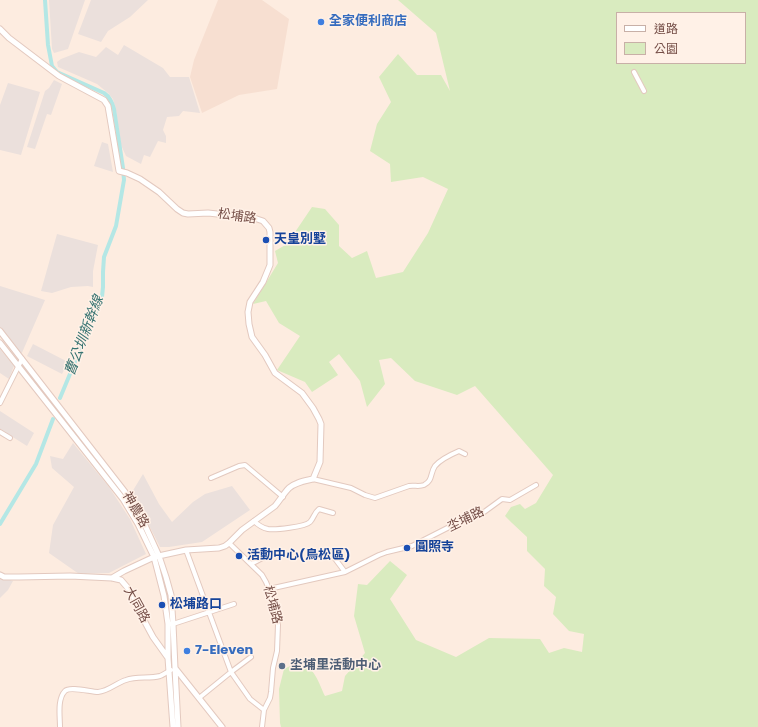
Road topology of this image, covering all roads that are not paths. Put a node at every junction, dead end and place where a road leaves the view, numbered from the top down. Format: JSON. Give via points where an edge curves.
{"nodes":[{"id":1,"x":0,"y":29,"type":"edge"},
{"id":2,"x":634,"y":72,"type":"dead end"},
{"id":3,"x":644,"y":91,"type":"dead end"},
{"id":4,"x":0,"y":331,"type":"edge"},
{"id":5,"x":0,"y":343,"type":"edge"},
{"id":6,"x":22,"y":359,"type":"junction"},
{"id":7,"x":18,"y":366,"type":"junction"},
{"id":8,"x":0,"y":403,"type":"edge"},
{"id":9,"x":0,"y":432,"type":"edge"},
{"id":10,"x":10,"y":438,"type":"dead end"},
{"id":11,"x":465,"y":454,"type":"dead end"},
{"id":12,"x":211,"y":478,"type":"dead end"},
{"id":13,"x":313,"y":479,"type":"junction"},
{"id":14,"x":536,"y":485,"type":"dead end"},
{"id":15,"x":283,"y":497,"type":"junction"},
{"id":16,"x":333,"y":513,"type":"dead end"},
{"id":17,"x":254,"y":521,"type":"junction"},
{"id":18,"x":229,"y":543,"type":"junction"},
{"id":19,"x":186,"y":550,"type":"junction"},
{"id":20,"x":330,"y":552,"type":"dead end"},
{"id":21,"x":268,"y":554,"type":"dead end"},
{"id":22,"x":156,"y":556,"type":"junction"},
{"id":23,"x":251,"y":564,"type":"junction"},
{"id":24,"x":345,"y":572,"type":"junction"},
{"id":25,"x":0,"y":575,"type":"edge"},
{"id":26,"x":112,"y":578,"type":"junction"},
{"id":27,"x":269,"y":589,"type":"junction"},
{"id":28,"x":234,"y":604,"type":"dead end"},
{"id":29,"x":209,"y":612,"type":"junction"},
{"id":30,"x":170,"y":624,"type":"junction"},
{"id":31,"x":251,"y":657,"type":"dead end"},
{"id":32,"x":168,"y":658,"type":"junction"},
{"id":33,"x":174,"y":668,"type":"junction"},
{"id":34,"x":169,"y":671,"type":"junction"},
{"id":35,"x":231,"y":672,"type":"junction"},
{"id":36,"x":199,"y":698,"type":"junction"},
{"id":37,"x":264,"y":710,"type":"junction"},
{"id":38,"x":60,"y":727,"type":"edge"},
{"id":39,"x":173,"y":727,"type":"edge"},
{"id":40,"x":178,"y":727,"type":"edge"},
{"id":41,"x":222,"y":727,"type":"edge"},
{"id":42,"x":262,"y":727,"type":"edge"}],
"edges":[{"from":1,"to":13,"type":"street","name":"松埔路","via":[[59,76],[104,100],[108,106],[119,171],[159,192],[183,213],[254,218],[263,221],[269,228],[270,265],[250,302],[249,324],[252,336],[275,373],[302,393],[319,419],[320,462]]},
{"from":2,"to":3,"type":"street"},
{"from":4,"to":6,"type":"street","name":"神農路"},
{"from":5,"to":7,"type":"street","name":"神農路"},
{"from":6,"to":7,"type":"street"},
{"from":6,"to":22,"type":"street","name":"神農路","via":[[125,492],[143,521]]},
{"from":7,"to":8,"type":"street"},
{"from":7,"to":22,"type":"street","name":"神農路","via":[[123,499]]},
{"from":9,"to":10,"type":"street"},
{"from":11,"to":13,"type":"street","via":[[460,451],[449,456],[436,466],[429,482],[424,485],[409,486],[375,498],[351,488]]},
{"from":12,"to":15,"type":"street","via":[[245,465]]},
{"from":13,"to":15,"type":"street","via":[[290,487]]},
{"from":14,"to":24,"type":"street","name":"坔埔路","via":[[510,500],[502,499],[480,515],[467,518],[412,546],[379,555]]},
{"from":15,"to":17,"type":"street"},
{"from":16,"to":17,"type":"street","via":[[319,509],[306,525],[275,529],[263,528]]},
{"from":17,"to":18,"type":"street"},
{"from":18,"to":19,"type":"street","via":[[220,548]]},
{"from":18,"to":23,"type":"street","name":"松埔路"},
{"from":19,"to":22,"type":"street"},
{"from":19,"to":29,"type":"street"},
{"from":20,"to":24,"type":"street"},
{"from":21,"to":23,"type":"street"},
{"from":22,"to":26,"type":"street"},
{"from":22,"to":30,"type":"street","name":"神農路"},
{"from":23,"to":27,"type":"street","name":"松埔路","via":[[262,575]]},
{"from":24,"to":27,"type":"street","name":"坔埔路"},
{"from":25,"to":26,"type":"street","name":"大同路"},
{"from":26,"to":32,"type":"street","name":"大同路","via":[[120,580],[127,587],[153,637]]},
{"from":27,"to":37,"type":"street","name":"松埔路","via":[[278,625],[278,651],[273,668],[270,698]]},
{"from":28,"to":29,"type":"street"},
{"from":29,"to":30,"type":"street"},
{"from":29,"to":35,"type":"street"},
{"from":30,"to":32,"type":"street","name":"神農路"},
{"from":30,"to":33,"type":"street","name":"神農路"},
{"from":31,"to":35,"type":"street"},
{"from":32,"to":33,"type":"street","name":"大同路"},
{"from":32,"to":34,"type":"street","name":"神農路"},
{"from":33,"to":34,"type":"street"},
{"from":33,"to":36,"type":"street","name":"大同路"},
{"from":33,"to":40,"type":"street","name":"神農路"},
{"from":34,"to":38,"type":"street","via":[[160,676],[128,679],[107,690],[97,692],[72,689],[65,691],[60,703]]},
{"from":34,"to":39,"type":"street","name":"神農路"},
{"from":35,"to":36,"type":"street"},
{"from":35,"to":37,"type":"street","via":[[250,699]]},
{"from":36,"to":41,"type":"street","name":"大同路"},
{"from":37,"to":42,"type":"street","name":"松埔路"}]}
